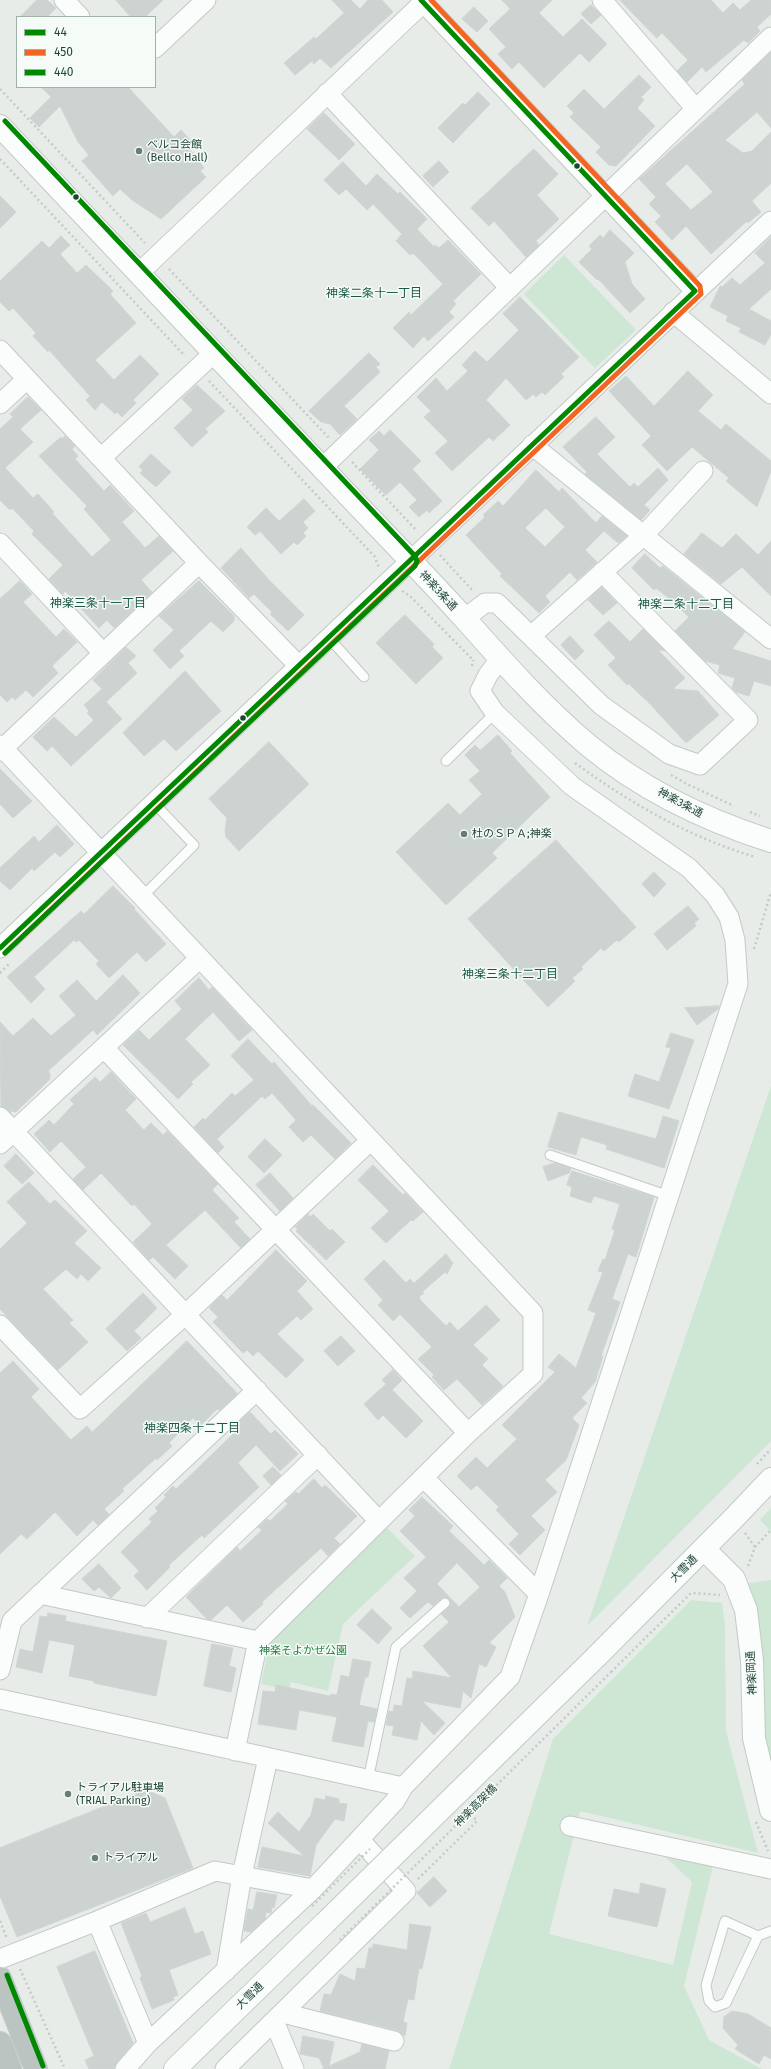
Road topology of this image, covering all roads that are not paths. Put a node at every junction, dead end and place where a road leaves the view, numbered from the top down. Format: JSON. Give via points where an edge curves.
{"nodes":[{"id":1,"x":64,"y":0,"type":"edge"},
{"id":2,"x":206,"y":0,"type":"edge"},
{"id":3,"x":423,"y":1,"type":"edge"},
{"id":4,"x":604,"y":1,"type":"edge"},
{"id":5,"x":79,"y":16,"type":"edge"},
{"id":6,"x":771,"y":37,"type":"edge"},
{"id":7,"x":156,"y":47,"type":"edge"},
{"id":8,"x":327,"y":93,"type":"junction"},
{"id":9,"x":696,"y":109,"type":"junction"},
{"id":10,"x":0,"y":126,"type":"edge"},
{"id":11,"x":605,"y":196,"type":"junction"},
{"id":12,"x":771,"y":221,"type":"edge"},
{"id":13,"x":139,"y":273,"type":"junction"},
{"id":14,"x":510,"y":288,"type":"junction"},
{"id":15,"x":695,"y":291,"type":"junction"},
{"id":16,"x":673,"y":312,"type":"junction"},
{"id":17,"x":0,"y":350,"type":"edge"},
{"id":18,"x":214,"y":353,"type":"junction"},
{"id":19,"x":27,"y":379,"type":"junction"},
{"id":20,"x":771,"y":394,"type":"edge"},
{"id":21,"x":0,"y":404,"type":"edge"},
{"id":22,"x":532,"y":446,"type":"junction"},
{"id":23,"x":101,"y":458,"type":"junction"},
{"id":24,"x":322,"y":468,"type":"junction"},
{"id":25,"x":703,"y":471,"type":"dead end"},
{"id":26,"x":643,"y":536,"type":"junction"},
{"id":27,"x":0,"y":543,"type":"edge"},
{"id":28,"x":410,"y":561,"type":"junction"},
{"id":29,"x":199,"y":563,"type":"junction"},
{"id":30,"x":602,"y":572,"type":"junction"},
{"id":31,"x":464,"y":619,"type":"junction"},
{"id":32,"x":532,"y":636,"type":"junction"},
{"id":33,"x":329,"y":638,"type":"junction"},
{"id":34,"x":771,"y":639,"type":"edge"},
{"id":35,"x":103,"y":653,"type":"junction"},
{"id":36,"x":500,"y":659,"type":"junction"},
{"id":37,"x":299,"y":666,"type":"junction"},
{"id":38,"x":364,"y":677,"type":"dead end"},
{"id":39,"x":495,"y":713,"type":"junction"},
{"id":40,"x":1,"y":748,"type":"edge"},
{"id":41,"x":446,"y":761,"type":"dead end"},
{"id":42,"x":154,"y":803,"type":"junction"},
{"id":43,"x":771,"y":841,"type":"edge"},
{"id":44,"x":101,"y":853,"type":"junction"},
{"id":45,"x":142,"y":897,"type":"junction"},
{"id":46,"x":0,"y":948,"type":"edge"},
{"id":47,"x":200,"y":958,"type":"junction"},
{"id":48,"x":104,"y":1048,"type":"junction"},
{"id":49,"x":0,"y":1117,"type":"edge"},
{"id":50,"x":7,"y":1138,"type":"edge"},
{"id":51,"x":371,"y":1140,"type":"junction"},
{"id":52,"x":550,"y":1156,"type":"dead end"},
{"id":53,"x":669,"y":1196,"type":"junction"},
{"id":54,"x":274,"y":1230,"type":"junction"},
{"id":55,"x":186,"y":1314,"type":"junction"},
{"id":56,"x":0,"y":1325,"type":"edge"},
{"id":57,"x":257,"y":1390,"type":"junction"},
{"id":58,"x":468,"y":1433,"type":"junction"},
{"id":59,"x":318,"y":1455,"type":"junction"},
{"id":60,"x":424,"y":1478,"type":"junction"},
{"id":61,"x":771,"y":1479,"type":"edge"},
{"id":62,"x":379,"y":1521,"type":"junction"},
{"id":63,"x":704,"y":1549,"type":"junction"},
{"id":64,"x":40,"y":1594,"type":"junction"},
{"id":65,"x":539,"y":1594,"type":"junction"},
{"id":66,"x":445,"y":1603,"type":"dead end"},
{"id":67,"x":147,"y":1618,"type":"junction"},
{"id":68,"x":258,"y":1642,"type":"junction"},
{"id":69,"x":603,"y":1664,"type":"joint"},
{"id":70,"x":0,"y":1670,"type":"edge"},
{"id":71,"x":0,"y":1699,"type":"edge"},
{"id":72,"x":235,"y":1751,"type":"junction"},
{"id":73,"x":268,"y":1758,"type":"junction"},
{"id":74,"x":368,"y":1780,"type":"junction"},
{"id":75,"x":403,"y":1787,"type":"junction"},
{"id":76,"x":763,"y":1815,"type":"edge"},
{"id":77,"x":570,"y":1826,"type":"dead end"},
{"id":78,"x":360,"y":1840,"type":"junction"},
{"id":79,"x":770,"y":1861,"type":"edge"},
{"id":80,"x":242,"y":1875,"type":"junction"},
{"id":81,"x":313,"y":1889,"type":"junction"},
{"id":82,"x":97,"y":1922,"type":"junction"},
{"id":83,"x":325,"y":1923,"type":"joint"},
{"id":84,"x":771,"y":1931,"type":"edge"},
{"id":85,"x":758,"y":1936,"type":"junction"},
{"id":86,"x":7,"y":1957,"type":"edge"},
{"id":87,"x":226,"y":1971,"type":"junction"},
{"id":88,"x":0,"y":1978,"type":"edge"},
{"id":89,"x":279,"y":2017,"type":"junction"},
{"id":90,"x":394,"y":2041,"type":"dead end"},
{"id":91,"x":0,"y":2043,"type":"edge"},
{"id":92,"x":148,"y":2043,"type":"junction"},
{"id":93,"x":10,"y":2069,"type":"edge"},
{"id":94,"x":36,"y":2069,"type":"edge"},
{"id":95,"x":125,"y":2069,"type":"edge"},
{"id":96,"x":175,"y":2069,"type":"edge"},
{"id":97,"x":225,"y":2069,"type":"edge"},
{"id":98,"x":294,"y":2069,"type":"edge"}],
"edges":[{"from":1,"to":5,"type":"street"},
{"from":2,"to":7,"type":"street"},
{"from":3,"to":8,"type":"street"},
{"from":3,"to":11,"type":"street"},
{"from":4,"to":9,"type":"street"},
{"from":6,"to":9,"type":"street"},
{"from":8,"to":13,"type":"street"},
{"from":8,"to":14,"type":"street"},
{"from":9,"to":11,"type":"street"},
{"from":10,"to":13,"type":"street","name":"神楽3条通"},
{"from":11,"to":14,"type":"street"},
{"from":11,"to":15,"type":"street"},
{"from":12,"to":15,"type":"street"},
{"from":13,"to":18,"type":"street","name":"神楽3条通"},
{"from":14,"to":24,"type":"street"},
{"from":15,"to":16,"type":"street"},
{"from":16,"to":20,"type":"street"},
{"from":16,"to":22,"type":"street"},
{"from":17,"to":19,"type":"street"},
{"from":18,"to":23,"type":"street"},
{"from":18,"to":24,"type":"street","name":"神楽3条通"},
{"from":19,"to":21,"type":"street"},
{"from":19,"to":23,"type":"street"},
{"from":22,"to":26,"type":"street"},
{"from":22,"to":28,"type":"street"},
{"from":23,"to":29,"type":"street"},
{"from":24,"to":28,"type":"street","name":"神楽3条通"},
{"from":25,"to":26,"type":"street"},
{"from":26,"to":30,"type":"street"},
{"from":26,"to":34,"type":"street"},
{"from":27,"to":35,"type":"street"},
{"from":28,"to":31,"type":"street","name":"神楽3条通"},
{"from":28,"to":33,"type":"street"},
{"from":29,"to":35,"type":"street"},
{"from":29,"to":37,"type":"street"},
{"from":30,"to":32,"type":"street"},
{"from":30,"to":32,"type":"street","via":[[748,720],[700,765],[669,754],[601,705]]},
{"from":31,"to":32,"type":"street","via":[[485,603],[497,603]]},
{"from":31,"to":36,"type":"street","name":"神楽3条通"},
{"from":33,"to":37,"type":"street"},
{"from":33,"to":38,"type":"lane"},
{"from":35,"to":40,"type":"street"},
{"from":36,"to":39,"type":"street","via":[[480,691]]},
{"from":36,"to":43,"type":"street","name":"神楽3条通","via":[[589,746],[635,778],[684,808]]},
{"from":37,"to":42,"type":"street"},
{"from":39,"to":41,"type":"lane"},
{"from":39,"to":53,"type":"street","via":[[572,786],[689,868],[715,895],[729,917],[735,940],[738,984]]},
{"from":40,"to":44,"type":"street"},
{"from":42,"to":44,"type":"street"},
{"from":42,"to":45,"type":"lane","via":[[194,845]]},
{"from":44,"to":45,"type":"street"},
{"from":44,"to":46,"type":"street"},
{"from":45,"to":47,"type":"street"},
{"from":47,"to":48,"type":"street"},
{"from":47,"to":51,"type":"street"},
{"from":48,"to":50,"type":"street"},
{"from":48,"to":54,"type":"street"},
{"from":49,"to":50,"type":"street"},
{"from":50,"to":55,"type":"street"},
{"from":51,"to":54,"type":"street"},
{"from":51,"to":58,"type":"street","via":[[533,1313],[533,1374]]},
{"from":52,"to":53,"type":"lane"},
{"from":53,"to":65,"type":"street"},
{"from":54,"to":55,"type":"street"},
{"from":54,"to":58,"type":"street"},
{"from":55,"to":56,"type":"street","via":[[80,1409]]},
{"from":55,"to":57,"type":"street"},
{"from":57,"to":59,"type":"street"},
{"from":57,"to":64,"type":"street"},
{"from":58,"to":60,"type":"street"},
{"from":59,"to":62,"type":"street"},
{"from":59,"to":67,"type":"street"},
{"from":60,"to":62,"type":"street"},
{"from":60,"to":65,"type":"street"},
{"from":61,"to":63,"type":"street","name":"大雪通"},
{"from":62,"to":68,"type":"street"},
{"from":63,"to":69,"type":"street","name":"大雪通"},
{"from":63,"to":76,"type":"street","name":"神楽岡通","via":[[734,1579],[746,1610],[752,1660],[754,1738]]},
{"from":64,"to":67,"type":"street"},
{"from":64,"to":70,"type":"street","via":[[12,1621]]},
{"from":65,"to":75,"type":"street","via":[[510,1677]]},
{"from":66,"to":74,"type":"lane","via":[[396,1647]]},
{"from":67,"to":68,"type":"street"},
{"from":68,"to":72,"type":"street"},
{"from":69,"to":83,"type":"street","name":"神楽高架橋","bridge":true},
{"from":71,"to":72,"type":"street"},
{"from":72,"to":73,"type":"street"},
{"from":73,"to":74,"type":"street"},
{"from":73,"to":80,"type":"street"},
{"from":74,"to":75,"type":"street"},
{"from":75,"to":78,"type":"street","via":[[395,1801]]},
{"from":77,"to":79,"type":"street"},
{"from":78,"to":81,"type":"street"},
{"from":78,"to":89,"type":"street","via":[[406,1891]]},
{"from":80,"to":81,"type":"street"},
{"from":80,"to":82,"type":"street","via":[[215,1872]]},
{"from":80,"to":87,"type":"street"},
{"from":81,"to":87,"type":"street"},
{"from":82,"to":86,"type":"street"},
{"from":82,"to":92,"type":"street"},
{"from":83,"to":96,"type":"street","name":"大雪通"},
{"from":84,"to":85,"type":"lane"},
{"from":85,"to":85,"type":"lane","via":[[726,2003],[715,2007],[709,2001],[706,1985],[725,1921]]},
{"from":87,"to":92,"type":"street"},
{"from":88,"to":94,"type":"highway"},
{"from":89,"to":90,"type":"street"},
{"from":89,"to":97,"type":"street"},
{"from":89,"to":98,"type":"street"},
{"from":91,"to":93,"type":"highway"},
{"from":92,"to":95,"type":"street"}]}
